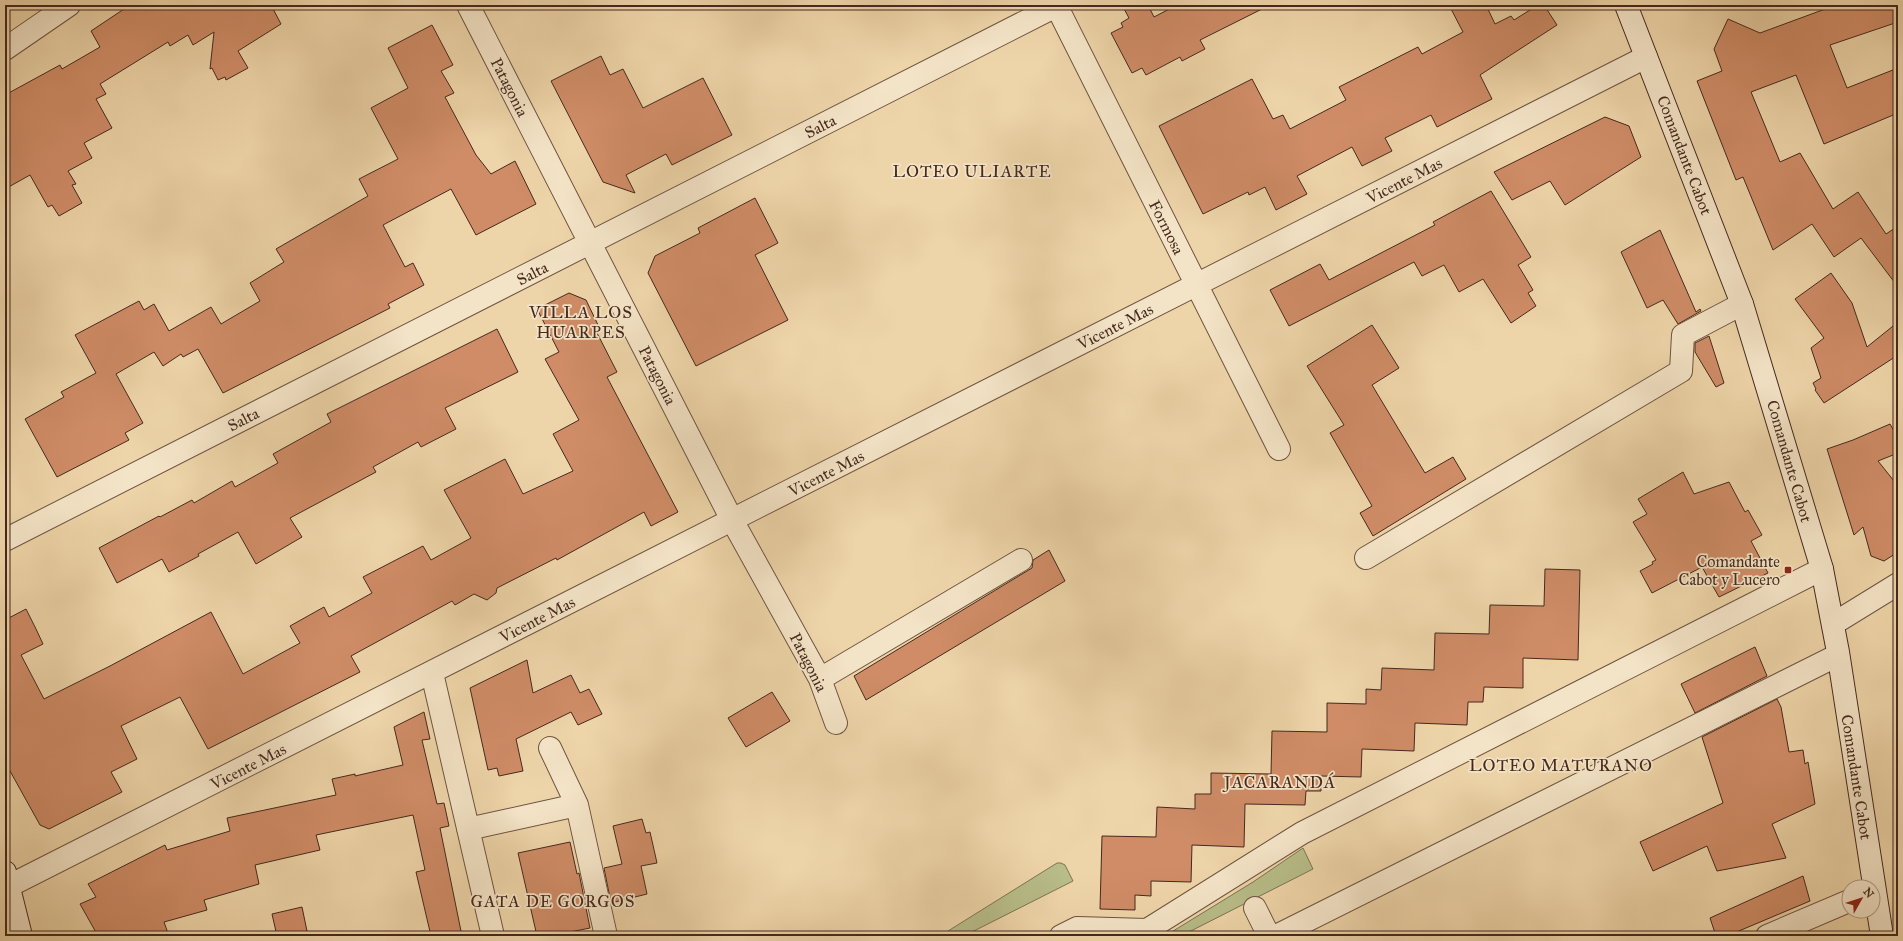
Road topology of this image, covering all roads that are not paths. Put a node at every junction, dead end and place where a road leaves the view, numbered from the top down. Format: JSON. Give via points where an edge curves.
{"nodes":[{"id":1,"x":69,"y":5,"type":"edge"},
{"id":2,"x":468,"y":5,"type":"edge"},
{"id":3,"x":1056,"y":5,"type":"edge"},
{"id":4,"x":1626,"y":5,"type":"edge"},
{"id":5,"x":5,"y":49,"type":"edge"},
{"id":6,"x":1646,"y":57,"type":"junction"},
{"id":7,"x":590,"y":243,"type":"junction"},
{"id":8,"x":1196,"y":285,"type":"junction"},
{"id":9,"x":1742,"y":304,"type":"junction"},
{"id":10,"x":1279,"y":449,"type":"dead end"},
{"id":11,"x":732,"y":520,"type":"junction"},
{"id":12,"x":5,"y":540,"type":"edge"},
{"id":13,"x":1366,"y":558,"type":"dead end"},
{"id":14,"x":1021,"y":560,"type":"dead end"},
{"id":15,"x":1822,"y":569,"type":"junction"},
{"id":16,"x":1898,"y":584,"type":"edge"},
{"id":17,"x":1833,"y":624,"type":"junction"},
{"id":18,"x":1838,"y":655,"type":"junction"},
{"id":19,"x":432,"y":673,"type":"junction"},
{"id":20,"x":820,"y":679,"type":"junction"},
{"id":21,"x":836,"y":723,"type":"dead end"},
{"id":22,"x":550,"y":748,"type":"dead end"},
{"id":23,"x":577,"y":805,"type":"junction"},
{"id":24,"x":468,"y":829,"type":"junction"},
{"id":25,"x":1872,"y":879,"type":"edge"},
{"id":26,"x":6,"y":882,"type":"edge"},
{"id":27,"x":1841,"y":904,"type":"edge"},
{"id":28,"x":1255,"y":908,"type":"dead end"},
{"id":29,"x":1879,"y":919,"type":"edge"},
{"id":30,"x":21,"y":936,"type":"edge"},
{"id":31,"x":493,"y":936,"type":"edge"},
{"id":32,"x":606,"y":936,"type":"edge"},
{"id":33,"x":1061,"y":936,"type":"edge"},
{"id":34,"x":1269,"y":936,"type":"edge"},
{"id":35,"x":1276,"y":936,"type":"edge"},
{"id":36,"x":1767,"y":936,"type":"edge"},
{"id":37,"x":1882,"y":936,"type":"edge"}],
"edges":[{"from":1,"to":5,"type":"street"},
{"from":2,"to":7,"type":"street","name":"Patagonia"},
{"from":3,"to":7,"type":"street","name":"Salta"},
{"from":3,"to":8,"type":"street","name":"Formosa"},
{"from":4,"to":6,"type":"street","name":"Comandante Cabot"},
{"from":6,"to":8,"type":"street","name":"Vicente Mas"},
{"from":6,"to":9,"type":"street","name":"Comandante Cabot"},
{"from":7,"to":11,"type":"street","name":"Patagonia"},
{"from":7,"to":12,"type":"street","name":"Salta"},
{"from":8,"to":10,"type":"street","name":"Formosa"},
{"from":8,"to":11,"type":"street","name":"Vicente Mas"},
{"from":9,"to":13,"type":"street","via":[[1682,335],[1681,370]]},
{"from":9,"to":15,"type":"street","name":"Comandante Cabot"},
{"from":11,"to":19,"type":"street","name":"Vicente Mas"},
{"from":11,"to":20,"type":"street","name":"Patagonia"},
{"from":14,"to":20,"type":"street"},
{"from":15,"to":17,"type":"street","name":"Comandante Cabot"},
{"from":15,"to":33,"type":"street","via":[[1302,833],[1147,930],[1078,928]]},
{"from":16,"to":17,"type":"street"},
{"from":17,"to":18,"type":"street","name":"Comandante Cabot"},
{"from":18,"to":25,"type":"street","name":"Comandante Cabot"},
{"from":18,"to":35,"type":"street"},
{"from":19,"to":24,"type":"street"},
{"from":19,"to":26,"type":"street","name":"Vicente Mas"},
{"from":20,"to":21,"type":"street","name":"Patagonia"},
{"from":22,"to":23,"type":"street"},
{"from":23,"to":24,"type":"street"},
{"from":23,"to":32,"type":"street"},
{"from":24,"to":31,"type":"street"},
{"from":26,"to":30,"type":"street"},
{"from":27,"to":36,"type":"street"},
{"from":28,"to":34,"type":"street"},
{"from":29,"to":37,"type":"street","name":"Comandante Cabot"}]}
